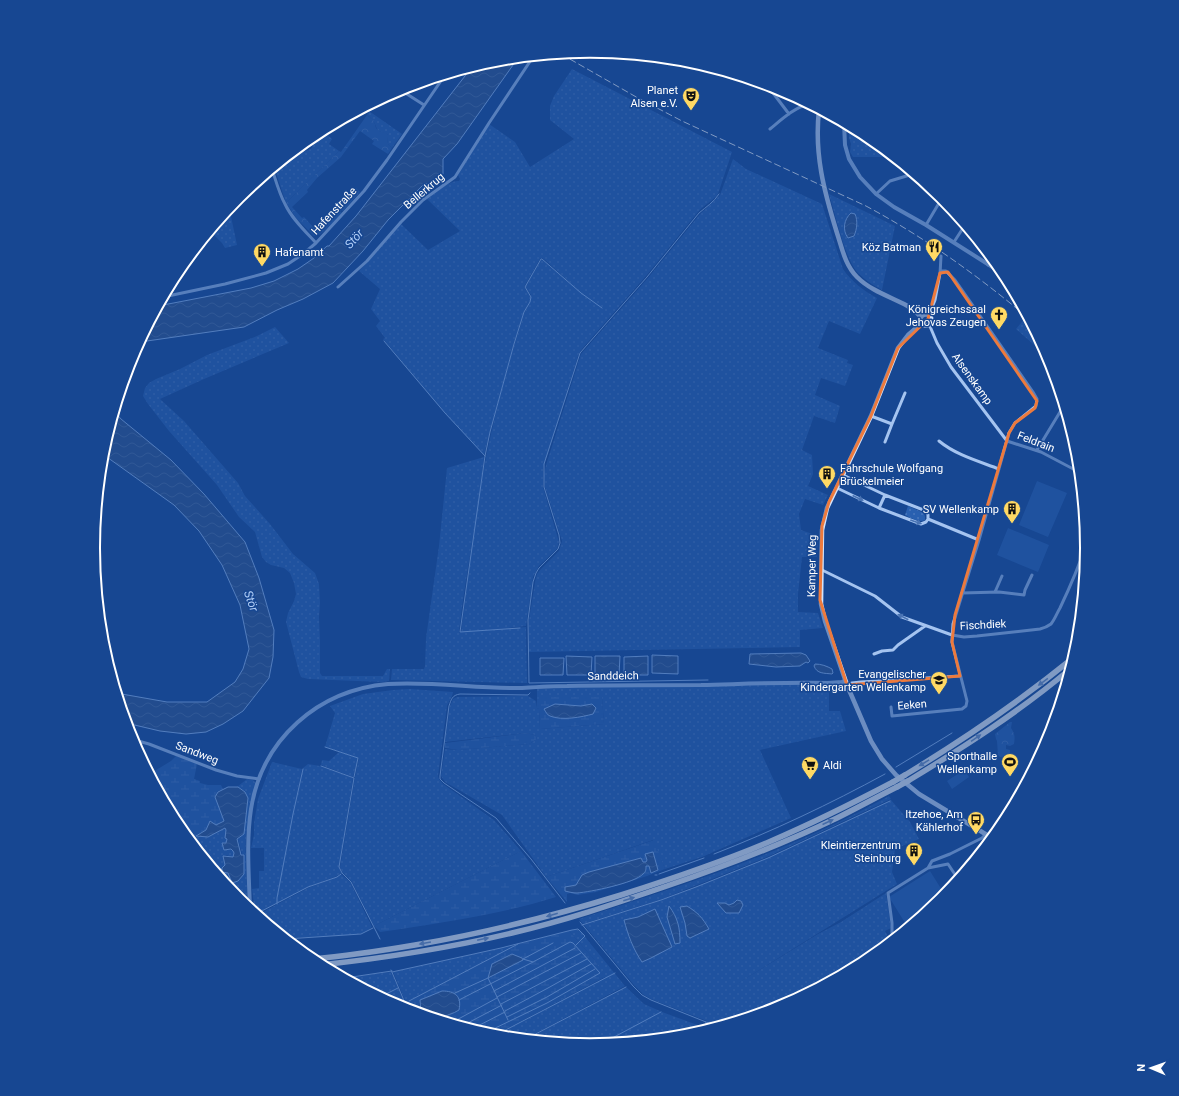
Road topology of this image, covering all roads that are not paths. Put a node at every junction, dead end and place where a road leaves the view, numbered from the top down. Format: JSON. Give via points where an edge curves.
{"nodes":[{"id":1,"x":529,"y":62,"type":"edge"},
{"id":2,"x":439,"y":82,"type":"edge"},
{"id":3,"x":407,"y":93,"type":"edge"},
{"id":4,"x":774,"y":94,"type":"edge"},
{"id":5,"x":424,"y":105,"type":"junction"},
{"id":6,"x":801,"y":107,"type":"edge"},
{"id":7,"x":789,"y":114,"type":"junction"},
{"id":8,"x":819,"y":116,"type":"edge"},
{"id":9,"x":770,"y":129,"type":"dead end"},
{"id":10,"x":844,"y":130,"type":"edge"},
{"id":11,"x":274,"y":174,"type":"edge"},
{"id":12,"x":908,"y":176,"type":"edge"},
{"id":13,"x":876,"y":194,"type":"junction"},
{"id":14,"x":938,"y":204,"type":"edge"},
{"id":15,"x":926,"y":225,"type":"junction"},
{"id":16,"x":961,"y":229,"type":"edge"},
{"id":17,"x":954,"y":242,"type":"junction"},
{"id":18,"x":316,"y":243,"type":"junction"},
{"id":19,"x":941,"y":256,"type":"dead end"},
{"id":20,"x":988,"y":265,"type":"edge"},
{"id":21,"x":940,"y":273,"type":"junction"},
{"id":22,"x":338,"y":287,"type":"dead end"},
{"id":23,"x":170,"y":296,"type":"edge"},
{"id":24,"x":929,"y":315,"type":"junction"},
{"id":25,"x":921,"y":316,"type":"junction"},
{"id":26,"x":922,"y":324,"type":"junction"},
{"id":27,"x":929,"y":324,"type":"junction"},
{"id":28,"x":905,"y":393,"type":"dead end"},
{"id":29,"x":1060,"y":412,"type":"edge"},
{"id":30,"x":871,"y":416,"type":"junction"},
{"id":31,"x":892,"y":424,"type":"junction"},
{"id":32,"x":939,"y":441,"type":"dead end"},
{"id":33,"x":1007,"y":441,"type":"junction"},
{"id":34,"x":885,"y":442,"type":"dead end"},
{"id":35,"x":1037,"y":450,"type":"junction"},
{"id":36,"x":998,"y":469,"type":"junction"},
{"id":37,"x":1073,"y":469,"type":"edge"},
{"id":38,"x":843,"y":475,"type":"junction"},
{"id":39,"x":837,"y":488,"type":"junction"},
{"id":40,"x":885,"y":495,"type":"junction"},
{"id":41,"x":880,"y":508,"type":"junction"},
{"id":42,"x":928,"y":520,"type":"junction"},
{"id":43,"x":979,"y":540,"type":"junction"},
{"id":44,"x":1079,"y":565,"type":"edge"},
{"id":45,"x":821,"y":569,"type":"junction"},
{"id":46,"x":1032,"y":575,"type":"dead end"},
{"id":47,"x":1002,"y":576,"type":"dead end"},
{"id":48,"x":995,"y":592,"type":"junction"},
{"id":49,"x":962,"y":593,"type":"junction"},
{"id":50,"x":925,"y":626,"type":"junction"},
{"id":51,"x":952,"y":635,"type":"junction"},
{"id":52,"x":874,"y":654,"type":"dead end"},
{"id":53,"x":1065,"y":664,"type":"edge"},
{"id":54,"x":1063,"y":675,"type":"edge"},
{"id":55,"x":960,"y":676,"type":"junction"},
{"id":56,"x":846,"y":683,"type":"junction"},
{"id":57,"x":891,"y":708,"type":"dead end"},
{"id":58,"x":139,"y":741,"type":"edge"},
{"id":59,"x":259,"y":779,"type":"junction"},
{"id":60,"x":986,"y":834,"type":"joint"},
{"id":61,"x":928,"y":868,"type":"junction"},
{"id":62,"x":955,"y":874,"type":"edge"},
{"id":63,"x":250,"y":900,"type":"edge"},
{"id":64,"x":892,"y":933,"type":"dead end"},
{"id":65,"x":322,"y":958,"type":"edge"},
{"id":66,"x":331,"y":964,"type":"edge"}],
"edges":[{"from":1,"to":22,"type":"street","name":"Bellerkrug","via":[[455,177],[423,200],[367,261]]},
{"from":2,"to":5,"type":"street","name":"Hafenstraße"},
{"from":3,"to":5,"type":"street"},
{"from":4,"to":7,"type":"street"},
{"from":5,"to":18,"type":"street","name":"Hafenstraße","via":[[371,183]]},
{"from":6,"to":7,"type":"street"},
{"from":7,"to":9,"type":"street"},
{"from":8,"to":25,"type":"main road","via":[[821,179],[845,259],[856,276],[868,286],[904,304]]},
{"from":10,"to":13,"type":"street","via":[[849,159],[860,177]]},
{"from":11,"to":18,"type":"street","via":[[286,207]]},
{"from":12,"to":13,"type":"street","via":[[890,181]]},
{"from":13,"to":15,"type":"street"},
{"from":14,"to":15,"type":"street"},
{"from":15,"to":17,"type":"street"},
{"from":16,"to":17,"type":"street"},
{"from":17,"to":20,"type":"street"},
{"from":18,"to":23,"type":"street","name":"Hafenstraße","via":[[292,262],[273,271]]},
{"from":19,"to":21,"type":"street"},
{"from":21,"to":24,"type":"street","via":[[935,300]]},
{"from":21,"to":33,"type":"street","via":[[948,272],[955,280],[1037,399],[1035,408],[1013,425]]},
{"from":24,"to":25,"type":"main road"},
{"from":24,"to":27,"type":"main road","via":[[932,320]]},
{"from":25,"to":26,"type":"main road"},
{"from":26,"to":27,"type":"main road"},
{"from":26,"to":30,"type":"main road","name":"Kamper Weg","via":[[908,335],[898,348]]},
{"from":27,"to":33,"type":"street","name":"Alsenskamp","via":[[951,367]]},
{"from":28,"to":31,"type":"street"},
{"from":29,"to":35,"type":"street"},
{"from":30,"to":31,"type":"street"},
{"from":30,"to":38,"type":"main road","name":"Kamper Weg"},
{"from":31,"to":34,"type":"street"},
{"from":32,"to":36,"type":"street","via":[[957,453]]},
{"from":33,"to":35,"type":"street","name":"Feldrain"},
{"from":33,"to":36,"type":"street"},
{"from":35,"to":37,"type":"street","name":"Feldrain"},
{"from":36,"to":43,"type":"street"},
{"from":38,"to":39,"type":"main road","name":"Kamper Weg"},
{"from":38,"to":40,"type":"street"},
{"from":39,"to":41,"type":"street","one_way":true},
{"from":39,"to":45,"type":"main road","name":"Kamper Weg","via":[[823,521]]},
{"from":40,"to":41,"type":"street"},
{"from":40,"to":42,"type":"street","via":[[926,511]]},
{"from":41,"to":42,"type":"street","one_way":true,"via":[[921,524]]},
{"from":42,"to":43,"type":"street"},
{"from":43,"to":49,"type":"street"},
{"from":44,"to":51,"type":"street","name":"Fischdiek","via":[[1066,596],[1047,627],[977,636]]},
{"from":50,"to":45,"type":"street","name":"Fischdiek","one_way":true,"via":[[899,616],[876,596]]},
{"from":45,"to":56,"type":"main road","name":"Kamper Weg","via":[[822,610]]},
{"from":46,"to":48,"type":"street","via":[[1024,595]]},
{"from":47,"to":48,"type":"street"},
{"from":48,"to":49,"type":"street"},
{"from":49,"to":51,"type":"street"},
{"from":50,"to":51,"type":"street","name":"Fischdiek"},
{"from":50,"to":52,"type":"street","via":[[894,650]]},
{"from":51,"to":55,"type":"street"},
{"from":53,"to":65,"type":"highway","one_way":true,"bridge":true,"via":[[1003,711],[905,775],[835,812],[771,841],[698,869],[524,923],[357,955]]},
{"from":66,"to":54,"type":"highway","one_way":true,"bridge":true,"via":[[440,948],[513,933],[713,870],[836,818],[908,781],[991,729]]},
{"from":55,"to":56,"type":"street","name":"Sanddeich"},
{"from":55,"to":57,"type":"street","name":"Eeken","via":[[967,701],[962,709],[892,716]]},
{"from":56,"to":59,"type":"street","name":"Sanddeich","via":[[513,688],[408,683],[365,687],[326,702],[305,716],[277,745]]},
{"from":56,"to":60,"type":"main road","name":"Kamper Weg","via":[[871,742],[896,775],[927,800]]},
{"from":58,"to":59,"type":"street","name":"Sandweg","via":[[216,770]]},
{"from":59,"to":63,"type":"street","via":[[249,829]]},
{"from":60,"to":61,"type":"street","via":[[932,861]]},
{"from":61,"to":62,"type":"street","via":[[948,864]]},
{"from":61,"to":64,"type":"street","via":[[888,893]]}]}
